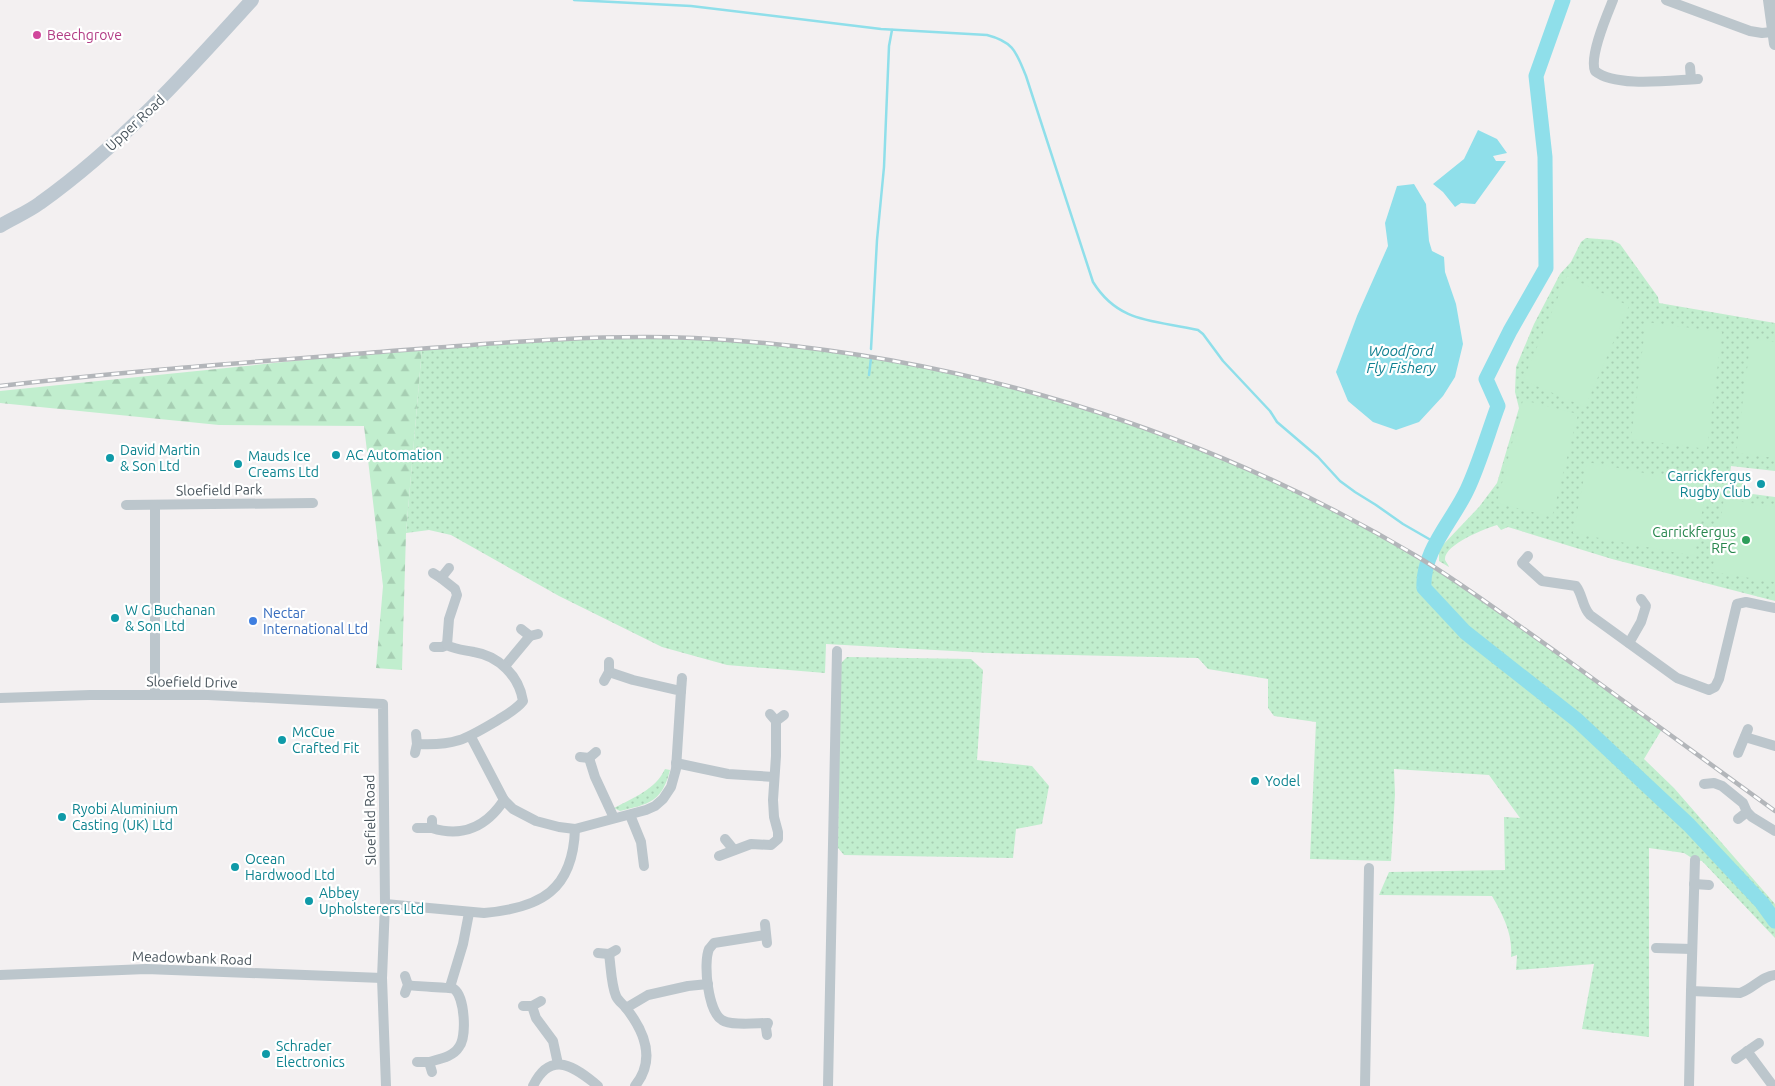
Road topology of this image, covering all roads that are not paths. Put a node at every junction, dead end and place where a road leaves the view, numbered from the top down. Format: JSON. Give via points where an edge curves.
{"nodes":[{"id":1,"x":252,"y":0,"type":"edge"},
{"id":2,"x":1613,"y":0,"type":"edge"},
{"id":3,"x":1666,"y":0,"type":"edge"},
{"id":4,"x":1769,"y":0,"type":"edge"},
{"id":5,"x":1690,"y":4,"type":"edge"},
{"id":6,"x":1774,"y":38,"type":"edge"},
{"id":7,"x":1690,"y":67,"type":"dead end"},
{"id":8,"x":0,"y":226,"type":"edge"},
{"id":9,"x":313,"y":503,"type":"dead end"},
{"id":10,"x":126,"y":505,"type":"dead end"},
{"id":11,"x":155,"y":505,"type":"junction"},
{"id":12,"x":1522,"y":563,"type":"dead end"},
{"id":13,"x":448,"y":568,"type":"dead end"},
{"id":14,"x":1647,"y":605,"type":"dead end"},
{"id":15,"x":1775,"y":608,"type":"edge"},
{"id":16,"x":521,"y":629,"type":"dead end"},
{"id":17,"x":1629,"y":643,"type":"junction"},
{"id":18,"x":448,"y":645,"type":"junction"},
{"id":19,"x":434,"y":647,"type":"dead end"},
{"id":20,"x":837,"y":651,"type":"dead end"},
{"id":21,"x":505,"y":666,"type":"junction"},
{"id":22,"x":607,"y":672,"type":"dead end"},
{"id":23,"x":682,"y":678,"type":"dead end"},
{"id":24,"x":681,"y":691,"type":"junction"},
{"id":25,"x":156,"y":695,"type":"junction"},
{"id":26,"x":0,"y":698,"type":"edge"},
{"id":27,"x":383,"y":704,"type":"joint"},
{"id":28,"x":777,"y":717,"type":"dead end"},
{"id":29,"x":471,"y":737,"type":"junction"},
{"id":30,"x":416,"y":744,"type":"dead end"},
{"id":31,"x":1775,"y":746,"type":"edge"},
{"id":32,"x":1738,"y":753,"type":"dead end"},
{"id":33,"x":588,"y":756,"type":"dead end"},
{"id":34,"x":676,"y":763,"type":"junction"},
{"id":35,"x":774,"y":777,"type":"junction"},
{"id":36,"x":1704,"y":784,"type":"dead end"},
{"id":37,"x":504,"y":800,"type":"junction"},
{"id":38,"x":1747,"y":812,"type":"junction"},
{"id":39,"x":630,"y":815,"type":"junction"},
{"id":40,"x":614,"y":818,"type":"junction"},
{"id":41,"x":1738,"y":819,"type":"dead end"},
{"id":42,"x":417,"y":828,"type":"dead end"},
{"id":43,"x":575,"y":829,"type":"junction"},
{"id":44,"x":1775,"y":831,"type":"edge"},
{"id":45,"x":725,"y":839,"type":"dead end"},
{"id":46,"x":734,"y":850,"type":"junction"},
{"id":47,"x":719,"y":856,"type":"dead end"},
{"id":48,"x":1694,"y":860,"type":"dead end"},
{"id":49,"x":644,"y":866,"type":"dead end"},
{"id":50,"x":1369,"y":868,"type":"dead end"},
{"id":51,"x":1694,"y":884,"type":"junction"},
{"id":52,"x":1709,"y":885,"type":"dead end"},
{"id":53,"x":385,"y":904,"type":"junction"},
{"id":54,"x":469,"y":913,"type":"junction"},
{"id":55,"x":765,"y":924,"type":"dead end"},
{"id":56,"x":1656,"y":948,"type":"dead end"},
{"id":57,"x":1692,"y":949,"type":"junction"},
{"id":58,"x":598,"y":953,"type":"dead end"},
{"id":59,"x":0,"y":975,"type":"edge"},
{"id":60,"x":1775,"y":975,"type":"edge"},
{"id":61,"x":382,"y":978,"type":"junction"},
{"id":62,"x":708,"y":984,"type":"junction"},
{"id":63,"x":406,"y":985,"type":"dead end"},
{"id":64,"x":450,"y":987,"type":"junction"},
{"id":65,"x":1691,"y":991,"type":"junction"},
{"id":66,"x":532,"y":1004,"type":"dead end"},
{"id":67,"x":626,"y":1008,"type":"junction"},
{"id":68,"x":767,"y":1035,"type":"dead end"},
{"id":69,"x":1759,"y":1042,"type":"dead end"},
{"id":70,"x":1747,"y":1051,"type":"junction"},
{"id":71,"x":1736,"y":1059,"type":"dead end"},
{"id":72,"x":417,"y":1062,"type":"dead end"},
{"id":73,"x":558,"y":1064,"type":"junction"},
{"id":74,"x":386,"y":1086,"type":"edge"},
{"id":75,"x":533,"y":1086,"type":"edge"},
{"id":76,"x":598,"y":1086,"type":"edge"},
{"id":77,"x":635,"y":1086,"type":"edge"},
{"id":78,"x":828,"y":1086,"type":"edge"},
{"id":79,"x":1365,"y":1086,"type":"edge"},
{"id":80,"x":1689,"y":1086,"type":"edge"},
{"id":81,"x":1773,"y":1086,"type":"edge"}],
"edges":[{"from":1,"to":8,"type":"main road","name":"Upper Road","via":[[175,85],[84,170],[38,204]]},
{"from":2,"to":7,"type":"street","via":[[1601,32],[1595,71],[1620,80],[1695,79]]},
{"from":3,"to":5,"type":"street"},
{"from":4,"to":6,"type":"street"},
{"from":5,"to":6,"type":"street","via":[[1750,31]]},
{"from":9,"to":11,"type":"street","name":"Sloefield Park"},
{"from":10,"to":11,"type":"street","name":"Sloefield Park"},
{"from":11,"to":25,"type":"street"},
{"from":12,"to":17,"type":"street","via":[[1542,581],[1576,586],[1587,613]]},
{"from":13,"to":18,"type":"street","via":[[437,575],[455,589],[457,595],[448,619]]},
{"from":14,"to":17,"type":"street"},
{"from":15,"to":17,"type":"street","via":[[1746,602],[1737,604],[1719,679],[1711,690],[1677,678]]},
{"from":16,"to":21,"type":"street","via":[[534,635]]},
{"from":18,"to":19,"type":"street"},
{"from":18,"to":21,"type":"street","via":[[487,656]]},
{"from":20,"to":78,"type":"street"},
{"from":21,"to":29,"type":"street","via":[[520,691],[522,704]]},
{"from":22,"to":24,"type":"street"},
{"from":23,"to":24,"type":"street"},
{"from":24,"to":34,"type":"street"},
{"from":25,"to":26,"type":"street","name":"Sloefield Drive"},
{"from":25,"to":27,"type":"street","name":"Sloefield Drive"},
{"from":27,"to":53,"type":"street","name":"Sloefield Road"},
{"from":28,"to":35,"type":"street"},
{"from":29,"to":30,"type":"street","via":[[444,744]]},
{"from":29,"to":37,"type":"street"},
{"from":31,"to":32,"type":"street","via":[[1746,733]]},
{"from":33,"to":40,"type":"street"},
{"from":34,"to":35,"type":"street","via":[[728,774]]},
{"from":34,"to":39,"type":"street","via":[[673,781],[663,798],[651,808]]},
{"from":35,"to":46,"type":"street","via":[[774,818],[778,839],[771,845],[751,844]]},
{"from":36,"to":38,"type":"street","via":[[1722,786],[1743,803]]},
{"from":37,"to":42,"type":"street","via":[[491,818],[473,828],[441,831],[432,824]]},
{"from":37,"to":43,"type":"street","via":[[513,809],[536,821]]},
{"from":38,"to":41,"type":"street"},
{"from":38,"to":44,"type":"street"},
{"from":39,"to":40,"type":"street"},
{"from":39,"to":49,"type":"street","via":[[641,842]]},
{"from":40,"to":43,"type":"street"},
{"from":43,"to":54,"type":"street","via":[[570,863],[555,890],[511,909]]},
{"from":45,"to":46,"type":"street"},
{"from":46,"to":47,"type":"street"},
{"from":48,"to":51,"type":"street"},
{"from":50,"to":79,"type":"street"},
{"from":51,"to":52,"type":"street"},
{"from":51,"to":57,"type":"street"},
{"from":53,"to":54,"type":"street"},
{"from":53,"to":61,"type":"street","name":"Sloefield Road"},
{"from":54,"to":64,"type":"street"},
{"from":55,"to":62,"type":"street","via":[[766,939],[714,943],[709,949]]},
{"from":56,"to":57,"type":"street"},
{"from":57,"to":65,"type":"street"},
{"from":58,"to":67,"type":"street","via":[[613,952],[614,989]]},
{"from":59,"to":61,"type":"street","name":"Meadowbank Road","via":[[146,969]]},
{"from":60,"to":65,"type":"street","via":[[1740,994]]},
{"from":61,"to":74,"type":"street","name":"Sloefield Road"},
{"from":62,"to":67,"type":"street","via":[[648,995]]},
{"from":62,"to":68,"type":"street","via":[[717,1016],[730,1023],[768,1023]]},
{"from":63,"to":64,"type":"street"},
{"from":64,"to":72,"type":"street","via":[[462,1002],[462,1042],[459,1049],[430,1067]]},
{"from":65,"to":80,"type":"street"},
{"from":66,"to":73,"type":"street","via":[[536,1018],[553,1042]]},
{"from":67,"to":77,"type":"street","via":[[646,1044],[644,1072]]},
{"from":69,"to":70,"type":"street"},
{"from":70,"to":71,"type":"street"},
{"from":70,"to":81,"type":"street"},
{"from":73,"to":75,"type":"street","via":[[541,1074]]},
{"from":73,"to":76,"type":"street","via":[[574,1067]]}]}
